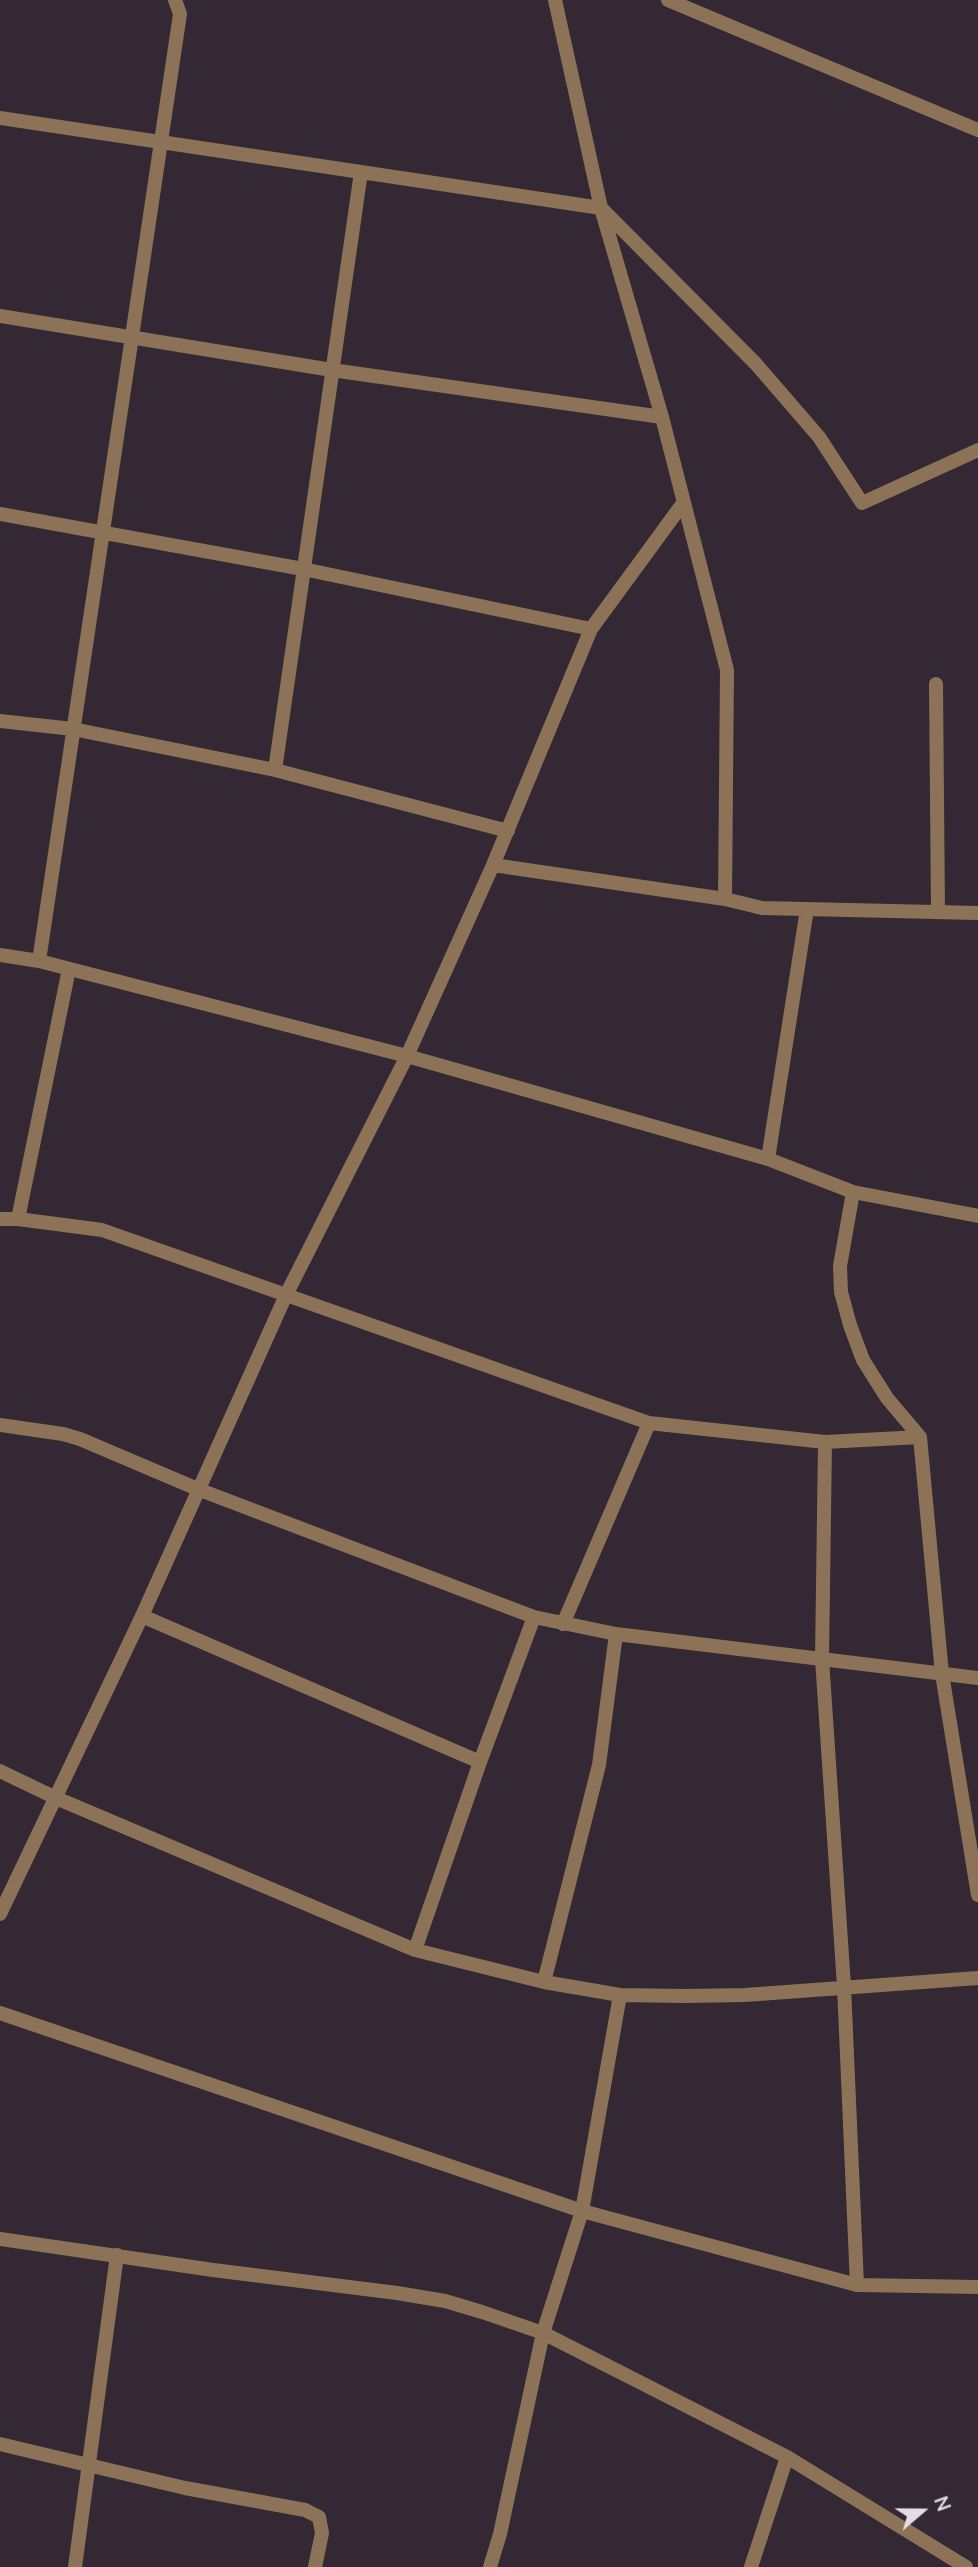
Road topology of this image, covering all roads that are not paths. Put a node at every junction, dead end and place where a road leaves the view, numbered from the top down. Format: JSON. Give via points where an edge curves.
{"nodes":[{"id":1,"x":176,"y":0,"type":"edge"},
{"id":2,"x":555,"y":0,"type":"edge"},
{"id":3,"x":668,"y":0,"type":"edge"},
{"id":4,"x":0,"y":118,"type":"edge"},
{"id":5,"x":978,"y":130,"type":"edge"},
{"id":6,"x":160,"y":141,"type":"junction"},
{"id":7,"x":361,"y":172,"type":"junction"},
{"id":8,"x":601,"y":208,"type":"junction"},
{"id":9,"x":0,"y":316,"type":"edge"},
{"id":10,"x":131,"y":337,"type":"junction"},
{"id":11,"x":332,"y":370,"type":"junction"},
{"id":12,"x":662,"y":417,"type":"junction"},
{"id":13,"x":978,"y":450,"type":"edge"},
{"id":14,"x":684,"y":502,"type":"junction"},
{"id":15,"x":0,"y":514,"type":"edge"},
{"id":16,"x":103,"y":531,"type":"junction"},
{"id":17,"x":303,"y":569,"type":"junction"},
{"id":18,"x":591,"y":629,"type":"junction"},
{"id":19,"x":936,"y":684,"type":"dead end"},
{"id":20,"x":0,"y":721,"type":"edge"},
{"id":21,"x":73,"y":729,"type":"junction"},
{"id":22,"x":275,"y":770,"type":"junction"},
{"id":23,"x":508,"y":831,"type":"junction"},
{"id":24,"x":493,"y":865,"type":"junction"},
{"id":25,"x":725,"y":900,"type":"junction"},
{"id":26,"x":807,"y":909,"type":"junction"},
{"id":27,"x":938,"y":912,"type":"junction"},
{"id":28,"x":978,"y":913,"type":"edge"},
{"id":29,"x":0,"y":954,"type":"edge"},
{"id":30,"x":39,"y":961,"type":"junction"},
{"id":31,"x":69,"y":969,"type":"junction"},
{"id":32,"x":407,"y":1056,"type":"junction"},
{"id":33,"x":768,"y":1159,"type":"junction"},
{"id":34,"x":853,"y":1192,"type":"junction"},
{"id":35,"x":978,"y":1216,"type":"edge"},
{"id":36,"x":0,"y":1219,"type":"edge"},
{"id":37,"x":18,"y":1219,"type":"junction"},
{"id":38,"x":286,"y":1295,"type":"junction"},
{"id":39,"x":649,"y":1423,"type":"junction"},
{"id":40,"x":0,"y":1425,"type":"edge"},
{"id":41,"x":920,"y":1437,"type":"junction"},
{"id":42,"x":825,"y":1442,"type":"junction"},
{"id":43,"x":200,"y":1490,"type":"junction"},
{"id":44,"x":142,"y":1616,"type":"junction"},
{"id":45,"x":534,"y":1617,"type":"junction"},
{"id":46,"x":564,"y":1625,"type":"junction"},
{"id":47,"x":616,"y":1633,"type":"junction"},
{"id":48,"x":822,"y":1659,"type":"junction"},
{"id":49,"x":942,"y":1674,"type":"junction"},
{"id":50,"x":978,"y":1678,"type":"edge"},
{"id":51,"x":480,"y":1762,"type":"junction"},
{"id":52,"x":0,"y":1771,"type":"edge"},
{"id":53,"x":56,"y":1798,"type":"junction"},
{"id":54,"x":978,"y":1895,"type":"edge"},
{"id":55,"x":0,"y":1914,"type":"edge"},
{"id":56,"x":415,"y":1950,"type":"junction"},
{"id":57,"x":978,"y":1978,"type":"edge"},
{"id":58,"x":544,"y":1982,"type":"junction"},
{"id":59,"x":844,"y":1986,"type":"junction"},
{"id":60,"x":620,"y":1995,"type":"junction"},
{"id":61,"x":0,"y":2014,"type":"edge"},
{"id":62,"x":582,"y":2211,"type":"junction"},
{"id":63,"x":0,"y":2239,"type":"edge"},
{"id":64,"x":117,"y":2255,"type":"junction"},
{"id":65,"x":857,"y":2285,"type":"junction"},
{"id":66,"x":978,"y":2287,"type":"edge"},
{"id":67,"x":543,"y":2333,"type":"junction"},
{"id":68,"x":0,"y":2444,"type":"edge"},
{"id":69,"x":787,"y":2457,"type":"junction"},
{"id":70,"x":88,"y":2465,"type":"junction"},
{"id":71,"x":75,"y":2567,"type":"edge"},
{"id":72,"x":315,"y":2567,"type":"edge"},
{"id":73,"x":490,"y":2567,"type":"edge"},
{"id":74,"x":751,"y":2567,"type":"edge"},
{"id":75,"x":966,"y":2567,"type":"edge"}],
"edges":[{"from":1,"to":6,"type":"street","via":[[180,14]]},
{"from":2,"to":8,"type":"street"},
{"from":3,"to":5,"type":"street"},
{"from":4,"to":6,"type":"street"},
{"from":6,"to":7,"type":"street"},
{"from":6,"to":10,"type":"street"},
{"from":7,"to":8,"type":"street"},
{"from":7,"to":11,"type":"street"},
{"from":8,"to":12,"type":"street"},
{"from":8,"to":13,"type":"street","via":[[756,364],[819,437],[862,503]]},
{"from":9,"to":10,"type":"street"},
{"from":10,"to":11,"type":"street"},
{"from":10,"to":16,"type":"street"},
{"from":11,"to":12,"type":"street"},
{"from":11,"to":17,"type":"street"},
{"from":12,"to":14,"type":"street"},
{"from":14,"to":18,"type":"street"},
{"from":14,"to":25,"type":"street","via":[[727,670]]},
{"from":15,"to":16,"type":"street"},
{"from":16,"to":17,"type":"street"},
{"from":16,"to":21,"type":"street"},
{"from":17,"to":18,"type":"street"},
{"from":17,"to":22,"type":"street"},
{"from":18,"to":23,"type":"street"},
{"from":19,"to":27,"type":"street"},
{"from":20,"to":21,"type":"street"},
{"from":21,"to":22,"type":"street"},
{"from":21,"to":30,"type":"street"},
{"from":22,"to":23,"type":"street"},
{"from":23,"to":24,"type":"street"},
{"from":24,"to":25,"type":"street"},
{"from":24,"to":32,"type":"street"},
{"from":25,"to":26,"type":"street","via":[[762,908]]},
{"from":26,"to":27,"type":"street"},
{"from":26,"to":33,"type":"street"},
{"from":27,"to":28,"type":"street"},
{"from":29,"to":30,"type":"street"},
{"from":30,"to":31,"type":"street"},
{"from":31,"to":32,"type":"street"},
{"from":31,"to":37,"type":"street"},
{"from":32,"to":33,"type":"street"},
{"from":32,"to":38,"type":"street"},
{"from":33,"to":34,"type":"street"},
{"from":34,"to":35,"type":"street"},
{"from":34,"to":41,"type":"street","via":[[840,1266],[850,1325],[869,1370]]},
{"from":36,"to":37,"type":"street"},
{"from":37,"to":38,"type":"street","via":[[102,1230]]},
{"from":38,"to":39,"type":"street"},
{"from":38,"to":43,"type":"street"},
{"from":39,"to":42,"type":"street"},
{"from":39,"to":46,"type":"street"},
{"from":40,"to":43,"type":"street","via":[[63,1434]]},
{"from":41,"to":42,"type":"street"},
{"from":41,"to":49,"type":"street"},
{"from":42,"to":48,"type":"street"},
{"from":43,"to":44,"type":"street"},
{"from":43,"to":45,"type":"street"},
{"from":44,"to":51,"type":"street"},
{"from":44,"to":53,"type":"street"},
{"from":45,"to":46,"type":"street"},
{"from":45,"to":51,"type":"street"},
{"from":46,"to":47,"type":"street"},
{"from":47,"to":48,"type":"street"},
{"from":47,"to":58,"type":"street","via":[[599,1765]]},
{"from":48,"to":49,"type":"street"},
{"from":48,"to":59,"type":"street"},
{"from":49,"to":50,"type":"street"},
{"from":49,"to":54,"type":"street"},
{"from":51,"to":56,"type":"street"},
{"from":52,"to":53,"type":"street"},
{"from":53,"to":55,"type":"street"},
{"from":53,"to":56,"type":"street"},
{"from":56,"to":58,"type":"street"},
{"from":57,"to":59,"type":"street"},
{"from":58,"to":60,"type":"street"},
{"from":59,"to":60,"type":"street","via":[[745,1995]]},
{"from":59,"to":65,"type":"street"},
{"from":60,"to":62,"type":"street"},
{"from":61,"to":62,"type":"street"},
{"from":62,"to":65,"type":"street"},
{"from":62,"to":67,"type":"street"},
{"from":63,"to":64,"type":"street"},
{"from":64,"to":67,"type":"street","via":[[445,2301]]},
{"from":64,"to":70,"type":"street"},
{"from":65,"to":66,"type":"street"},
{"from":67,"to":69,"type":"street"},
{"from":67,"to":73,"type":"street"},
{"from":68,"to":70,"type":"street"},
{"from":69,"to":74,"type":"street"},
{"from":69,"to":75,"type":"street"},
{"from":70,"to":71,"type":"street"},
{"from":70,"to":72,"type":"street","via":[[319,2516],[322,2533]]}]}
